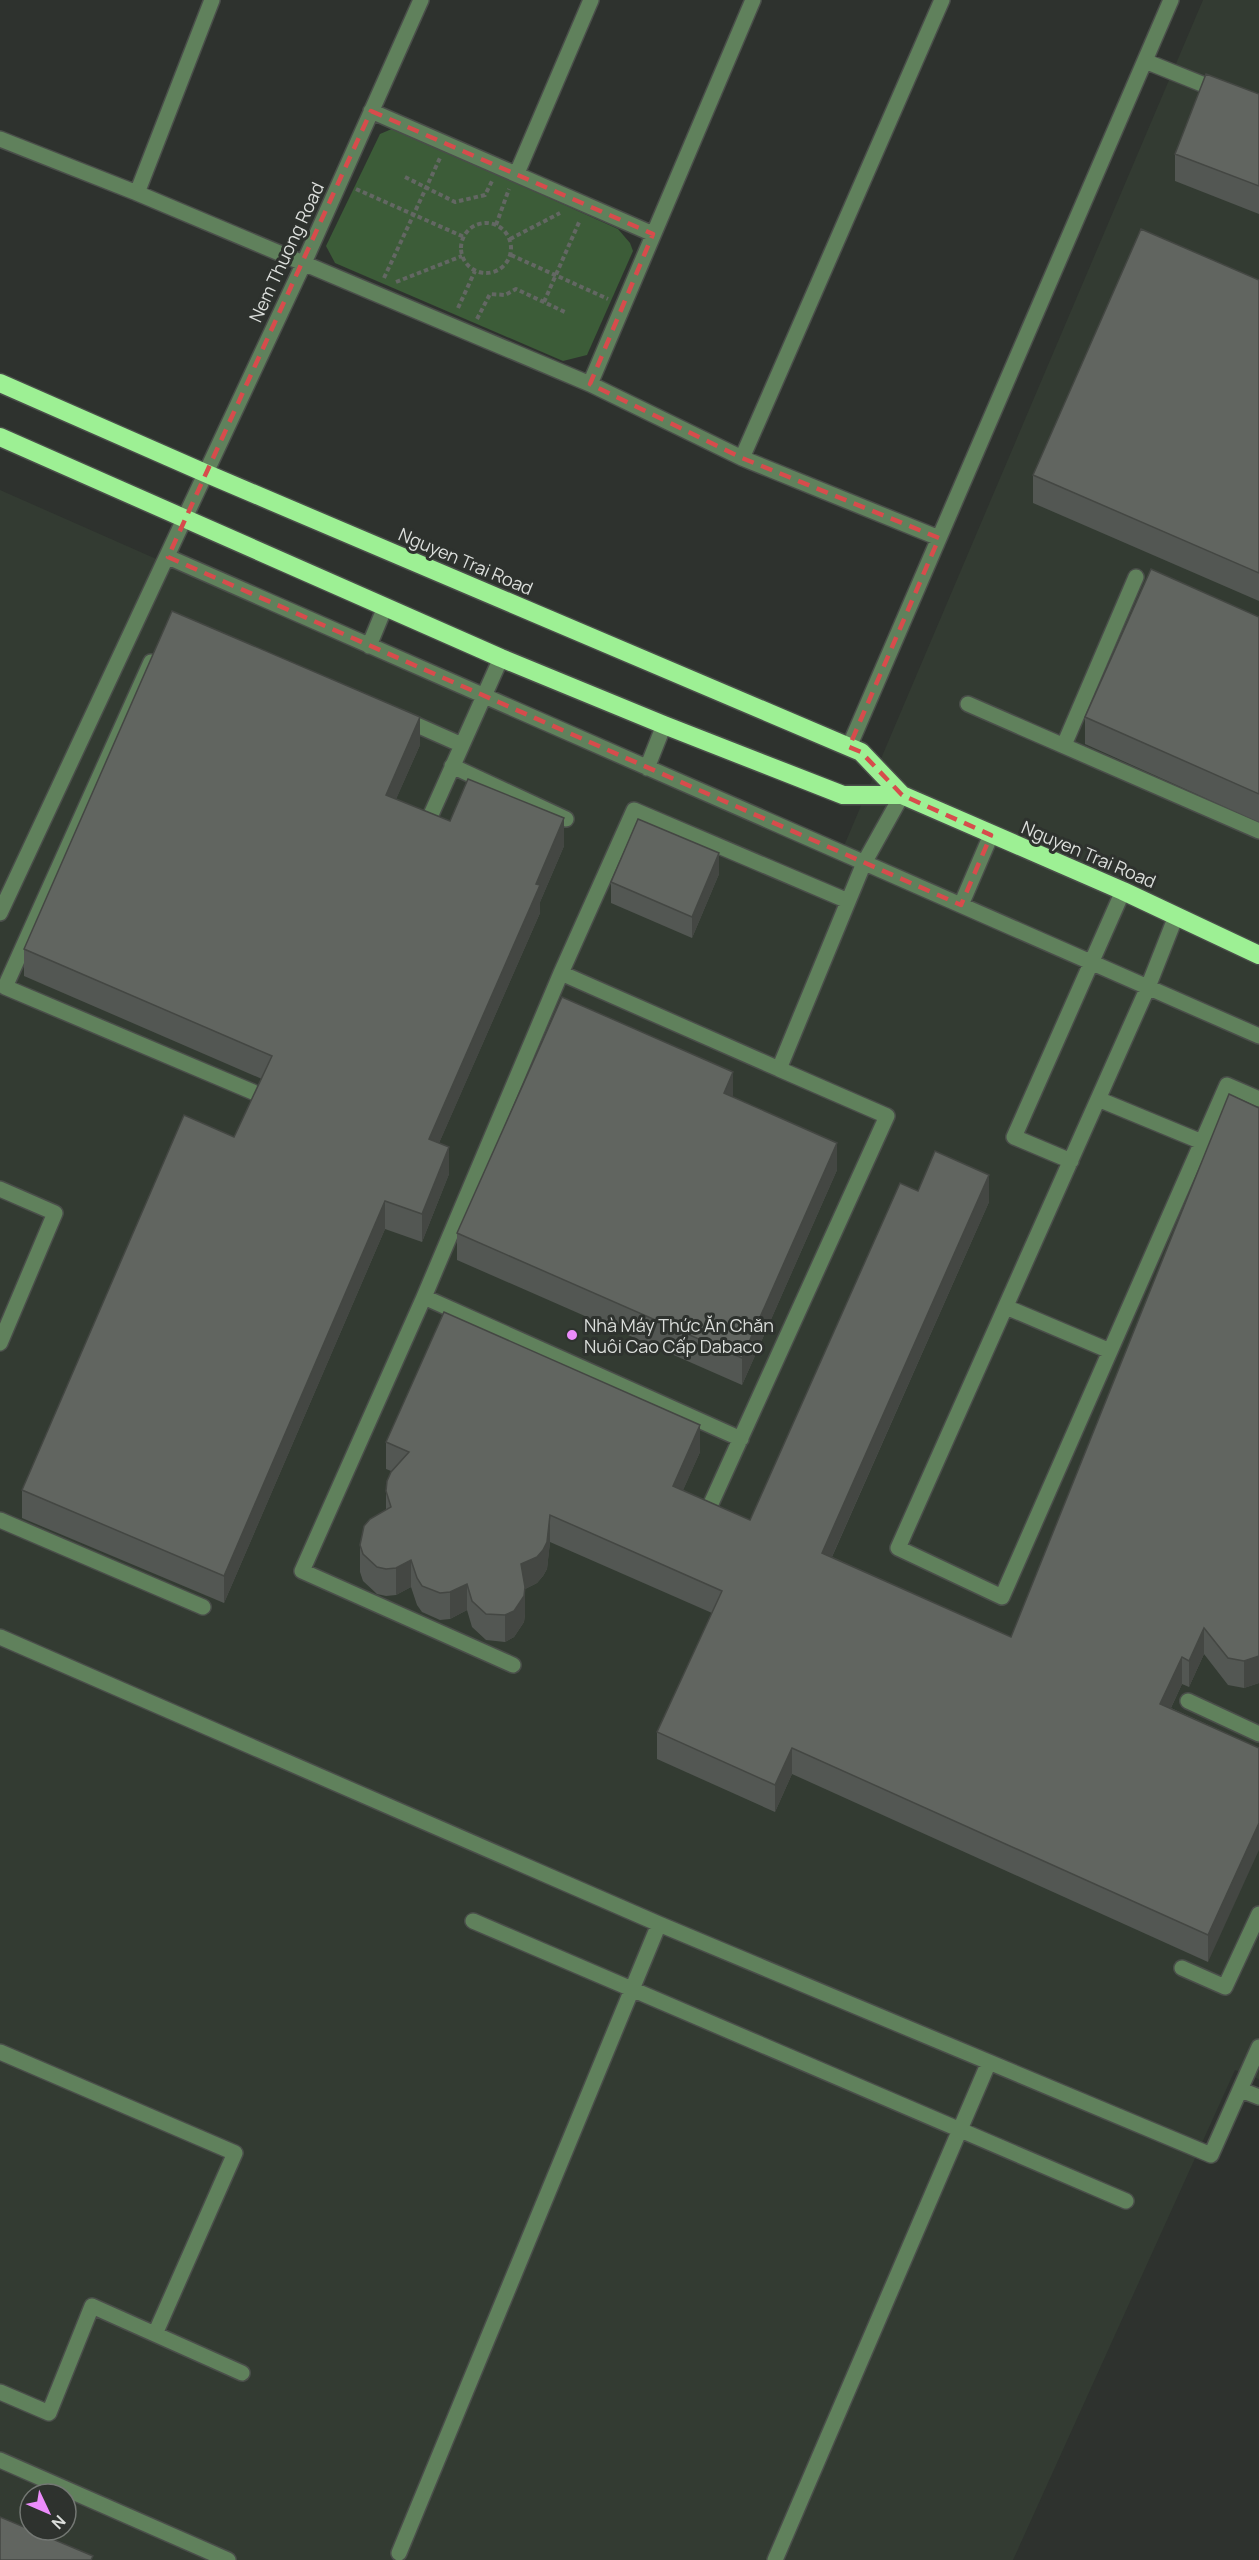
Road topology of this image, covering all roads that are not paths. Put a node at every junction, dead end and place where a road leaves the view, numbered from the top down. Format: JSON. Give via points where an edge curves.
{"nodes":[{"id":1,"x":212,"y":0,"type":"edge"},
{"id":2,"x":421,"y":0,"type":"edge"},
{"id":3,"x":591,"y":0,"type":"edge"},
{"id":4,"x":753,"y":0,"type":"edge"},
{"id":5,"x":942,"y":0,"type":"edge"},
{"id":6,"x":1168,"y":1,"type":"edge"},
{"id":7,"x":1145,"y":61,"type":"junction"},
{"id":8,"x":1259,"y":107,"type":"edge"},
{"id":9,"x":371,"y":111,"type":"junction"},
{"id":10,"x":0,"y":139,"type":"edge"},
{"id":11,"x":514,"y":178,"type":"junction"},
{"id":12,"x":137,"y":193,"type":"junction"},
{"id":13,"x":652,"y":234,"type":"junction"},
{"id":14,"x":303,"y":265,"type":"junction"},
{"id":15,"x":0,"y":383,"type":"edge"},
{"id":16,"x":590,"y":384,"type":"junction"},
{"id":17,"x":0,"y":437,"type":"edge"},
{"id":18,"x":742,"y":458,"type":"junction"},
{"id":19,"x":205,"y":473,"type":"junction"},
{"id":20,"x":185,"y":520,"type":"junction"},
{"id":21,"x":939,"y":538,"type":"junction"},
{"id":22,"x":168,"y":557,"type":"junction"},
{"id":23,"x":1136,"y":577,"type":"dead end"},
{"id":24,"x":385,"y":607,"type":"junction"},
{"id":25,"x":158,"y":645,"type":"edge"},
{"id":26,"x":369,"y":646,"type":"junction"},
{"id":27,"x":501,"y":658,"type":"junction"},
{"id":28,"x":484,"y":696,"type":"junction"},
{"id":29,"x":968,"y":704,"type":"dead end"},
{"id":30,"x":387,"y":711,"type":"edge"},
{"id":31,"x":664,"y":725,"type":"junction"},
{"id":32,"x":462,"y":745,"type":"junction"},
{"id":33,"x":1064,"y":746,"type":"junction"},
{"id":34,"x":849,"y":747,"type":"junction"},
{"id":35,"x":452,"y":766,"type":"junction"},
{"id":36,"x":647,"y":768,"type":"junction"},
{"id":37,"x":902,"y":795,"type":"junction"},
{"id":38,"x":566,"y":819,"type":"edge"},
{"id":39,"x":425,"y":828,"type":"edge"},
{"id":40,"x":1259,"y":831,"type":"edge"},
{"id":41,"x":991,"y":835,"type":"junction"},
{"id":42,"x":864,"y":862,"type":"junction"},
{"id":43,"x":1123,"y":891,"type":"junction"},
{"id":44,"x":848,"y":902,"type":"junction"},
{"id":45,"x":962,"y":905,"type":"junction"},
{"id":46,"x":0,"y":913,"type":"edge"},
{"id":47,"x":1176,"y":916,"type":"junction"},
{"id":48,"x":1259,"y":955,"type":"edge"},
{"id":49,"x":1090,"y":962,"type":"junction"},
{"id":50,"x":561,"y":973,"type":"junction"},
{"id":51,"x":1148,"y":987,"type":"junction"},
{"id":52,"x":1259,"y":1036,"type":"edge"},
{"id":53,"x":779,"y":1069,"type":"junction"},
{"id":54,"x":253,"y":1092,"type":"edge"},
{"id":55,"x":1098,"y":1099,"type":"junction"},
{"id":56,"x":1259,"y":1099,"type":"edge"},
{"id":57,"x":1202,"y":1142,"type":"junction"},
{"id":58,"x":1071,"y":1161,"type":"junction"},
{"id":59,"x":0,"y":1189,"type":"edge"},
{"id":60,"x":424,"y":1297,"type":"junction"},
{"id":61,"x":1006,"y":1307,"type":"junction"},
{"id":62,"x":0,"y":1342,"type":"edge"},
{"id":63,"x":1110,"y":1351,"type":"junction"},
{"id":64,"x":741,"y":1438,"type":"junction"},
{"id":65,"x":709,"y":1508,"type":"edge"},
{"id":66,"x":0,"y":1520,"type":"edge"},
{"id":67,"x":203,"y":1607,"type":"dead end"},
{"id":68,"x":0,"y":1637,"type":"edge"},
{"id":69,"x":513,"y":1665,"type":"dead end"},
{"id":70,"x":1188,"y":1701,"type":"dead end"},
{"id":71,"x":1259,"y":1734,"type":"edge"},
{"id":72,"x":1259,"y":1914,"type":"edge"},
{"id":73,"x":473,"y":1921,"type":"dead end"},
{"id":74,"x":659,"y":1924,"type":"junction"},
{"id":75,"x":1182,"y":1968,"type":"dead end"},
{"id":76,"x":632,"y":1990,"type":"junction"},
{"id":77,"x":1259,"y":2047,"type":"edge"},
{"id":78,"x":0,"y":2052,"type":"edge"},
{"id":79,"x":989,"y":2062,"type":"junction"},
{"id":80,"x":1241,"y":2090,"type":"junction"},
{"id":81,"x":1259,"y":2097,"type":"edge"},
{"id":82,"x":960,"y":2130,"type":"junction"},
{"id":83,"x":1126,"y":2201,"type":"dead end"},
{"id":84,"x":155,"y":2334,"type":"junction"},
{"id":85,"x":242,"y":2373,"type":"dead end"},
{"id":86,"x":0,"y":2392,"type":"edge"},
{"id":87,"x":0,"y":2460,"type":"edge"},
{"id":88,"x":399,"y":2553,"type":"dead end"},
{"id":89,"x":228,"y":2560,"type":"edge"},
{"id":90,"x":775,"y":2560,"type":"edge"}],
"edges":[{"from":1,"to":12,"type":"street"},
{"from":2,"to":9,"type":"street","name":"Nem Thuong Road"},
{"from":3,"to":11,"type":"street"},
{"from":4,"to":13,"type":"street"},
{"from":5,"to":18,"type":"street"},
{"from":6,"to":7,"type":"street"},
{"from":7,"to":8,"type":"street"},
{"from":7,"to":21,"type":"street"},
{"from":9,"to":11,"type":"street"},
{"from":9,"to":14,"type":"street","name":"Nem Thuong Road"},
{"from":10,"to":12,"type":"street"},
{"from":11,"to":13,"type":"street"},
{"from":12,"to":14,"type":"street"},
{"from":13,"to":16,"type":"street"},
{"from":14,"to":16,"type":"street"},
{"from":14,"to":19,"type":"street","name":"Nem Thuong Road"},
{"from":15,"to":19,"type":"highway","name":"Nguyen Trai Road"},
{"from":16,"to":18,"type":"street"},
{"from":17,"to":20,"type":"highway","name":"Nguyen Trai Road"},
{"from":18,"to":21,"type":"street"},
{"from":19,"to":20,"type":"street","name":"Nem Thuong Road"},
{"from":19,"to":34,"type":"highway","name":"Nguyen Trai Road"},
{"from":20,"to":22,"type":"street","name":"Nem Thuong Road"},
{"from":20,"to":24,"type":"highway","name":"Nguyen Trai Road"},
{"from":21,"to":34,"type":"street"},
{"from":22,"to":26,"type":"street"},
{"from":22,"to":46,"type":"street","name":"Nem Thuong Road"},
{"from":23,"to":33,"type":"street"},
{"from":24,"to":26,"type":"street"},
{"from":24,"to":27,"type":"highway","name":"Nguyen Trai Road"},
{"from":25,"to":54,"type":"street","via":[[5,987]]},
{"from":26,"to":28,"type":"street"},
{"from":27,"to":28,"type":"street"},
{"from":27,"to":31,"type":"highway","name":"Nguyen Trai Road"},
{"from":28,"to":32,"type":"street"},
{"from":28,"to":36,"type":"street"},
{"from":29,"to":33,"type":"street"},
{"from":30,"to":32,"type":"street"},
{"from":31,"to":36,"type":"street"},
{"from":31,"to":37,"type":"highway","name":"Nguyen Trai Road","via":[[843,795]]},
{"from":32,"to":35,"type":"street"},
{"from":33,"to":40,"type":"street"},
{"from":34,"to":37,"type":"highway","name":"Nguyen Trai Road","via":[[861,752]]},
{"from":35,"to":38,"type":"street"},
{"from":35,"to":39,"type":"street"},
{"from":36,"to":42,"type":"street"},
{"from":37,"to":41,"type":"highway","name":"Nguyen Trai Road"},
{"from":37,"to":42,"type":"street"},
{"from":41,"to":43,"type":"highway","name":"Nguyen Trai Road"},
{"from":41,"to":45,"type":"street"},
{"from":42,"to":44,"type":"street"},
{"from":42,"to":45,"type":"street"},
{"from":43,"to":47,"type":"highway","name":"Nguyen Trai Road"},
{"from":43,"to":49,"type":"street"},
{"from":44,"to":50,"type":"street","via":[[634,810]]},
{"from":44,"to":53,"type":"street"},
{"from":45,"to":49,"type":"street"},
{"from":47,"to":48,"type":"highway","name":"Nguyen Trai Road"},
{"from":47,"to":51,"type":"street"},
{"from":49,"to":51,"type":"street"},
{"from":49,"to":58,"type":"street","via":[[1014,1137]]},
{"from":50,"to":53,"type":"street"},
{"from":50,"to":60,"type":"street"},
{"from":51,"to":52,"type":"street"},
{"from":51,"to":55,"type":"street"},
{"from":53,"to":64,"type":"street","via":[[887,1116]]},
{"from":55,"to":57,"type":"street"},
{"from":55,"to":58,"type":"street"},
{"from":56,"to":57,"type":"street","via":[[1227,1084]]},
{"from":57,"to":63,"type":"street"},
{"from":58,"to":61,"type":"street"},
{"from":59,"to":62,"type":"street","via":[[55,1213]]},
{"from":60,"to":64,"type":"street"},
{"from":60,"to":69,"type":"street","via":[[302,1571]]},
{"from":61,"to":63,"type":"street"},
{"from":61,"to":63,"type":"street","via":[[898,1548],[1002,1598]]},
{"from":64,"to":65,"type":"street"},
{"from":66,"to":67,"type":"street"},
{"from":68,"to":74,"type":"street"},
{"from":70,"to":71,"type":"street"},
{"from":72,"to":75,"type":"street","via":[[1225,1987]]},
{"from":73,"to":76,"type":"street"},
{"from":74,"to":76,"type":"street"},
{"from":74,"to":79,"type":"street"},
{"from":76,"to":82,"type":"street"},
{"from":76,"to":88,"type":"street"},
{"from":77,"to":80,"type":"street"},
{"from":78,"to":84,"type":"street","via":[[235,2153]]},
{"from":79,"to":80,"type":"street","via":[[1211,2155]]},
{"from":79,"to":82,"type":"street"},
{"from":80,"to":81,"type":"street"},
{"from":82,"to":83,"type":"street"},
{"from":82,"to":90,"type":"street"},
{"from":84,"to":85,"type":"street"},
{"from":84,"to":86,"type":"street","via":[[92,2306],[48,2413]]},
{"from":87,"to":89,"type":"street"}]}
